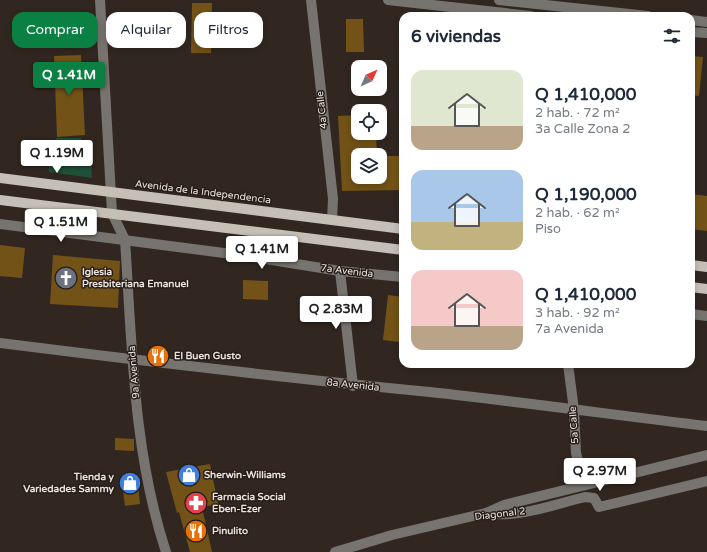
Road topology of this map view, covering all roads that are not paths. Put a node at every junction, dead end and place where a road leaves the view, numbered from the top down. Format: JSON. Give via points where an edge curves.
{"nodes":[{"id":1,"x":100,"y":0,"type":"edge"},
{"id":2,"x":311,"y":0,"type":"edge"},
{"id":3,"x":395,"y":0,"type":"edge"},
{"id":4,"x":499,"y":0,"type":"edge"},
{"id":5,"x":526,"y":2,"type":"edge"},
{"id":6,"x":435,"y":3,"type":"edge"},
{"id":7,"x":499,"y":12,"type":"edge"},
{"id":8,"x":527,"y":12,"type":"edge"},
{"id":9,"x":604,"y":12,"type":"edge"},
{"id":10,"x":695,"y":20,"type":"edge"},
{"id":11,"x":707,"y":22,"type":"edge"},
{"id":12,"x":695,"y":32,"type":"edge"},
{"id":13,"x":707,"y":33,"type":"edge"},
{"id":14,"x":0,"y":178,"type":"edge"},
{"id":15,"x":110,"y":193,"type":"junction"},
{"id":16,"x":0,"y":200,"type":"edge"},
{"id":17,"x":112,"y":213,"type":"junction"},
{"id":18,"x":332,"y":220,"type":"junction"},
{"id":19,"x":0,"y":224,"type":"edge"},
{"id":20,"x":399,"y":228,"type":"edge"},
{"id":21,"x":125,"y":240,"type":"junction"},
{"id":22,"x":399,"y":249,"type":"edge"},
{"id":23,"x":695,"y":266,"type":"edge"},
{"id":24,"x":707,"y":267,"type":"edge"},
{"id":25,"x":340,"y":271,"type":"junction"},
{"id":26,"x":399,"y":278,"type":"edge"},
{"id":27,"x":695,"y":287,"type":"edge"},
{"id":28,"x":707,"y":288,"type":"edge"},
{"id":29,"x":695,"y":314,"type":"edge"},
{"id":30,"x":707,"y":316,"type":"edge"},
{"id":31,"x":0,"y":343,"type":"edge"},
{"id":32,"x":133,"y":360,"type":"junction"},
{"id":33,"x":569,"y":368,"type":"edge"},
{"id":34,"x":353,"y":386,"type":"junction"},
{"id":35,"x":574,"y":410,"type":"junction"},
{"id":36,"x":707,"y":426,"type":"edge"},
{"id":37,"x":707,"y":455,"type":"edge"},
{"id":38,"x":707,"y":481,"type":"edge"},
{"id":39,"x":584,"y":485,"type":"junction"},
{"id":40,"x":486,"y":514,"type":"junction"},
{"id":41,"x":166,"y":552,"type":"edge"},
{"id":42,"x":335,"y":552,"type":"edge"}],
"edges":[{"from":1,"to":15,"type":"street","name":"9a Avenida"},
{"from":2,"to":18,"type":"street","name":"4a Calle","via":[[333,199]]},
{"from":3,"to":6,"type":"street"},
{"from":4,"to":5,"type":"street"},
{"from":5,"to":8,"type":"street"},
{"from":5,"to":9,"type":"street"},
{"from":6,"to":7,"type":"street"},
{"from":10,"to":11,"type":"street"},
{"from":12,"to":13,"type":"street"},
{"from":14,"to":15,"type":"main road","name":"Avenida de la Independencia"},
{"from":15,"to":17,"type":"street","name":"9a Avenida"},
{"from":15,"to":18,"type":"main road","name":"Avenida de la Independencia"},
{"from":16,"to":17,"type":"main road"},
{"from":17,"to":21,"type":"street","name":"9a Avenida"},
{"from":17,"to":22,"type":"main road"},
{"from":18,"to":20,"type":"main road","name":"Avenida de la Independencia"},
{"from":19,"to":21,"type":"street","name":"7a Avenida"},
{"from":21,"to":25,"type":"street","name":"7a Avenida"},
{"from":21,"to":32,"type":"street","name":"9a Avenida"},
{"from":23,"to":24,"type":"main road"},
{"from":25,"to":26,"type":"street","name":"7a Avenida"},
{"from":25,"to":34,"type":"street"},
{"from":27,"to":28,"type":"main road"},
{"from":29,"to":30,"type":"street"},
{"from":31,"to":32,"type":"street","name":"8a Avenida"},
{"from":32,"to":34,"type":"street","name":"8a Avenida"},
{"from":32,"to":41,"type":"street","name":"9a Avenida","via":[[144,463],[155,516]]},
{"from":33,"to":35,"type":"street","name":"5a Calle"},
{"from":34,"to":35,"type":"street","name":"8a Avenida","via":[[431,392]]},
{"from":35,"to":36,"type":"street","name":"8a Avenida"},
{"from":35,"to":39,"type":"street","name":"5a Calle","via":[[576,453]]},
{"from":37,"to":39,"type":"street"},
{"from":38,"to":40,"type":"street","name":"Diagonal 2","via":[[599,507],[594,498],[585,497],[510,514]]},
{"from":39,"to":40,"type":"street","via":[[504,505]]},
{"from":40,"to":42,"type":"street","name":"Diagonal 2","via":[[392,535]]}]}
